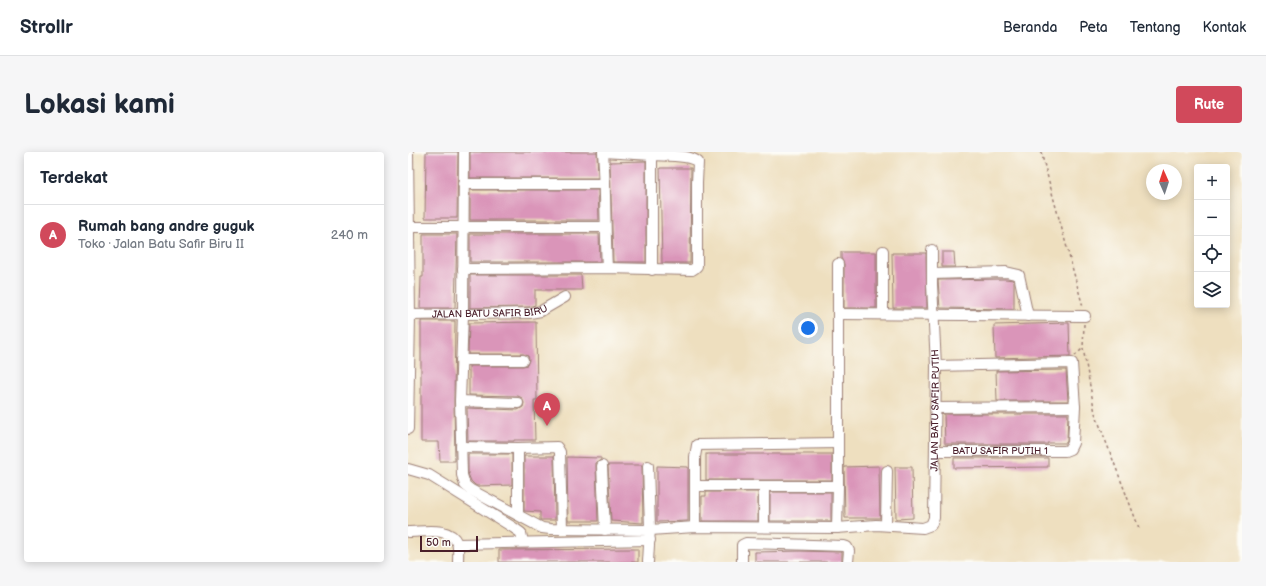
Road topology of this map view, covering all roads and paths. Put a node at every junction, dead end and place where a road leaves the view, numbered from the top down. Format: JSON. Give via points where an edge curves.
{"nodes":[{"id":1,"x":408,"y":152,"type":"edge"},
{"id":2,"x":464,"y":152,"type":"edge"},
{"id":3,"x":603,"y":152,"type":"edge"},
{"id":4,"x":1041,"y":152,"type":"edge"},
{"id":5,"x":652,"y":155,"type":"junction"},
{"id":6,"x":463,"y":184,"type":"junction"},
{"id":7,"x":605,"y":184,"type":"junction"},
{"id":8,"x":409,"y":226,"type":"edge"},
{"id":9,"x":464,"y":226,"type":"junction"},
{"id":10,"x":604,"y":227,"type":"junction"},
{"id":11,"x":932,"y":250,"type":"dead end"},
{"id":12,"x":883,"y":251,"type":"dead end"},
{"id":13,"x":838,"y":264,"type":"dead end"},
{"id":14,"x":607,"y":268,"type":"junction"},
{"id":15,"x":462,"y":269,"type":"junction"},
{"id":16,"x":652,"y":270,"type":"junction"},
{"id":17,"x":932,"y":274,"type":"junction"},
{"id":18,"x":565,"y":296,"type":"dead end"},
{"id":19,"x":463,"y":314,"type":"junction"},
{"id":20,"x":838,"y":314,"type":"junction"},
{"id":21,"x":883,"y":314,"type":"junction"},
{"id":22,"x":410,"y":315,"type":"junction"},
{"id":23,"x":933,"y":315,"type":"junction"},
{"id":24,"x":1028,"y":316,"type":"junction"},
{"id":25,"x":1085,"y":316,"type":"junction"},
{"id":26,"x":461,"y":360,"type":"junction"},
{"id":27,"x":523,"y":360,"type":"dead end"},
{"id":28,"x":936,"y":366,"type":"junction"},
{"id":29,"x":460,"y":401,"type":"junction"},
{"id":30,"x":518,"y":403,"type":"dead end"},
{"id":31,"x":1075,"y":407,"type":"junction"},
{"id":32,"x":935,"y":408,"type":"junction"},
{"id":33,"x":408,"y":429,"type":"edge"},
{"id":34,"x":838,"y":443,"type":"junction"},
{"id":35,"x":461,"y":447,"type":"junction"},
{"id":36,"x":518,"y":448,"type":"junction"},
{"id":37,"x":934,"y":451,"type":"junction"},
{"id":38,"x":602,"y":466,"type":"dead end"},
{"id":39,"x":648,"y":466,"type":"dead end"},
{"id":40,"x":408,"y":469,"type":"edge"},
{"id":41,"x":887,"y":471,"type":"dead end"},
{"id":42,"x":695,"y":486,"type":"junction"},
{"id":43,"x":764,"y":486,"type":"junction"},
{"id":44,"x":838,"y":486,"type":"junction"},
{"id":45,"x":518,"y":521,"type":"junction"},
{"id":46,"x":886,"y":525,"type":"junction"},
{"id":47,"x":695,"y":527,"type":"junction"},
{"id":48,"x":764,"y":528,"type":"junction"},
{"id":49,"x":837,"y":528,"type":"junction"},
{"id":50,"x":1139,"y":528,"type":"dead end"},
{"id":51,"x":562,"y":529,"type":"junction"},
{"id":52,"x":605,"y":530,"type":"junction"},
{"id":53,"x":408,"y":532,"type":"edge"},
{"id":54,"x":650,"y":535,"type":"junction"},
{"id":55,"x":523,"y":542,"type":"junction"},
{"id":56,"x":458,"y":544,"type":"junction"},
{"id":57,"x":458,"y":562,"type":"edge"},
{"id":58,"x":648,"y":562,"type":"edge"},
{"id":59,"x":742,"y":562,"type":"edge"},
{"id":60,"x":848,"y":562,"type":"edge"}],
"edges":[{"from":1,"to":8,"type":"street"},
{"from":2,"to":6,"type":"street"},
{"from":3,"to":5,"type":"street"},
{"from":3,"to":7,"type":"street"},
{"from":4,"to":25,"type":"path"},
{"from":5,"to":16,"type":"street"},
{"from":5,"to":16,"type":"street","via":[[686,157],[698,163],[697,266],[692,270]]},
{"from":6,"to":7,"type":"street"},
{"from":6,"to":9,"type":"street"},
{"from":7,"to":10,"type":"street"},
{"from":8,"to":9,"type":"street"},
{"from":8,"to":22,"type":"street"},
{"from":9,"to":10,"type":"street"},
{"from":9,"to":15,"type":"street"},
{"from":10,"to":14,"type":"street"},
{"from":11,"to":17,"type":"street","name":"JALAN BATU SAFIR PUTIH"},
{"from":12,"to":21,"type":"street"},
{"from":13,"to":20,"type":"street"},
{"from":14,"to":15,"type":"street"},
{"from":14,"to":16,"type":"street"},
{"from":15,"to":19,"type":"street"},
{"from":17,"to":23,"type":"street","name":"JALAN BATU SAFIR PUTIH"},
{"from":17,"to":24,"type":"street","via":[[1006,272],[1019,275]]},
{"from":18,"to":19,"type":"street","name":"JALAN BATU SAFIR BIRU","via":[[541,311],[530,313]]},
{"from":19,"to":22,"type":"street","name":"JALAN BATU SAFIR BIRU"},
{"from":19,"to":26,"type":"street"},
{"from":20,"to":21,"type":"street"},
{"from":20,"to":34,"type":"street"},
{"from":21,"to":23,"type":"street"},
{"from":22,"to":33,"type":"street"},
{"from":23,"to":24,"type":"street"},
{"from":23,"to":28,"type":"street","name":"JALAN BATU SAFIR PUTIH"},
{"from":24,"to":25,"type":"street"},
{"from":25,"to":50,"type":"path","via":[[1083,348],[1095,413]]},
{"from":26,"to":27,"type":"street"},
{"from":26,"to":29,"type":"street"},
{"from":28,"to":31,"type":"street","via":[[1072,363]]},
{"from":28,"to":32,"type":"street","name":"JALAN BATU SAFIR PUTIH"},
{"from":29,"to":30,"type":"street"},
{"from":29,"to":35,"type":"street"},
{"from":31,"to":32,"type":"street"},
{"from":31,"to":37,"type":"street","name":"BATU SAFIR PUTIH 1","via":[[1073,443],[1070,449],[1065,451]]},
{"from":32,"to":37,"type":"street","name":"JALAN BATU SAFIR PUTIH"},
{"from":34,"to":42,"type":"street","via":[[698,445],[695,457]]},
{"from":34,"to":44,"type":"street"},
{"from":35,"to":36,"type":"street"},
{"from":35,"to":45,"type":"street","via":[[465,485]]},
{"from":36,"to":45,"type":"street"},
{"from":36,"to":51,"type":"street","via":[[559,449]]},
{"from":37,"to":46,"type":"street","name":"JALAN BATU SAFIR PUTIH","via":[[933,522],[923,528]]},
{"from":38,"to":52,"type":"street"},
{"from":39,"to":54,"type":"street"},
{"from":40,"to":45,"type":"street","via":[[429,475]]},
{"from":41,"to":46,"type":"street"},
{"from":42,"to":43,"type":"street"},
{"from":42,"to":47,"type":"street"},
{"from":43,"to":44,"type":"street"},
{"from":43,"to":48,"type":"street"},
{"from":44,"to":49,"type":"street"},
{"from":45,"to":51,"type":"street","via":[[546,529]]},
{"from":45,"to":55,"type":"street"},
{"from":46,"to":49,"type":"street"},
{"from":47,"to":48,"type":"street"},
{"from":47,"to":54,"type":"street"},
{"from":48,"to":49,"type":"street"},
{"from":51,"to":52,"type":"street"},
{"from":52,"to":54,"type":"street"},
{"from":53,"to":56,"type":"street","via":[[441,532],[452,536]]},
{"from":54,"to":55,"type":"street"},
{"from":54,"to":58,"type":"street"},
{"from":55,"to":56,"type":"street"},
{"from":56,"to":57,"type":"street"},
{"from":59,"to":60,"type":"street","via":[[742,545],[746,543],[844,546],[850,551]]}]}
